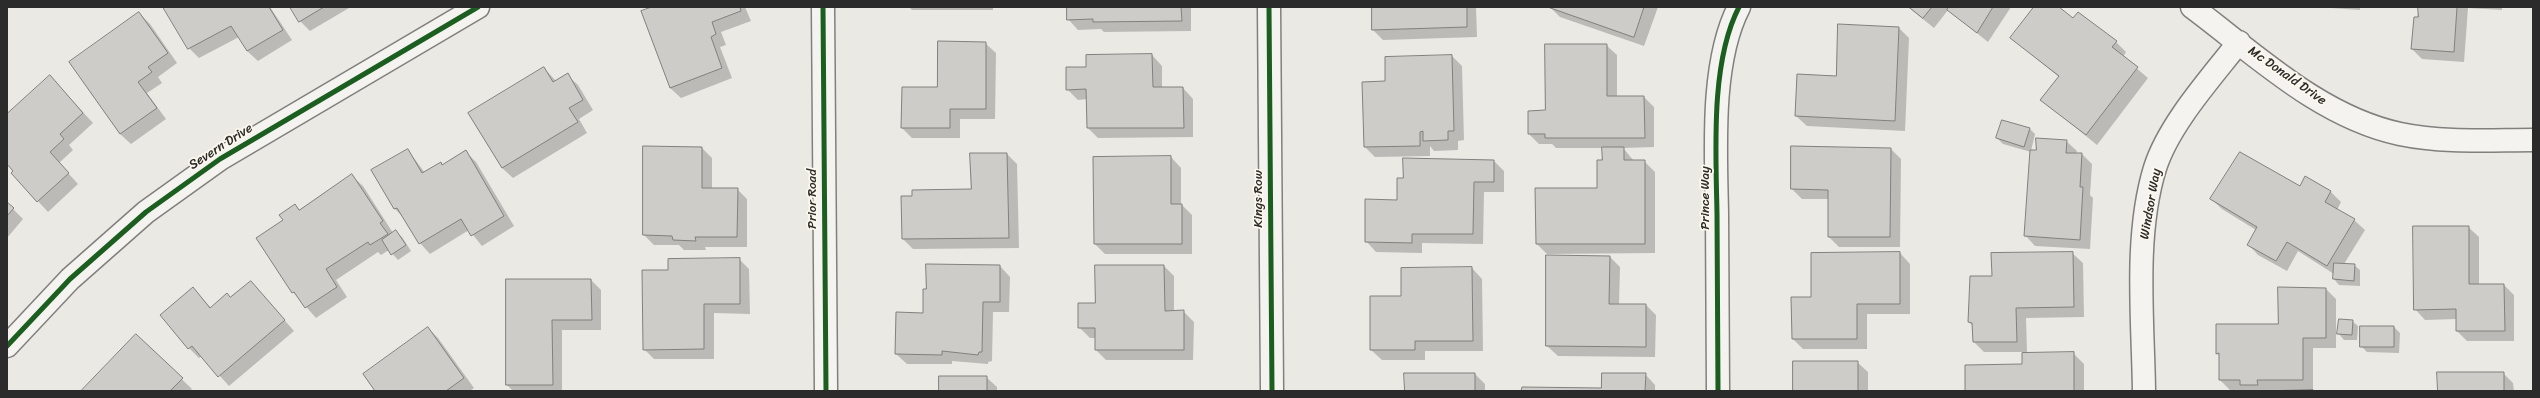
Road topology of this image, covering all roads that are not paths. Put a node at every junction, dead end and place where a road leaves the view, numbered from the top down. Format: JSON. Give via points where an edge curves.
{"nodes":[{"id":1,"x":478,"y":7,"type":"edge"},
{"id":2,"x":823,"y":7,"type":"edge"},
{"id":3,"x":1268,"y":7,"type":"edge"},
{"id":4,"x":1739,"y":7,"type":"edge"},
{"id":5,"x":2192,"y":7,"type":"edge"},
{"id":6,"x":2239,"y":42,"type":"junction"},
{"id":7,"x":2533,"y":140,"type":"edge"},
{"id":8,"x":7,"y":346,"type":"edge"},
{"id":9,"x":826,"y":391,"type":"edge"},
{"id":10,"x":1272,"y":391,"type":"edge"},
{"id":11,"x":1718,"y":391,"type":"edge"},
{"id":12,"x":2144,"y":391,"type":"edge"}],
"edges":[{"from":1,"to":8,"type":"street","name":"Severn Drive","via":[[220,159],[146,212],[81,269]]},
{"from":2,"to":9,"type":"street","name":"Prior Road"},
{"from":3,"to":10,"type":"street","name":"Kings Row"},
{"from":4,"to":11,"type":"street","name":"Prince Way","via":[[1724,52],[1718,94]]},
{"from":5,"to":6,"type":"street","name":"Mc Donald Drive"},
{"from":6,"to":7,"type":"street","name":"Mc Donald Drive","via":[[2291,82],[2326,104],[2359,120],[2400,134],[2437,138]]},
{"from":6,"to":12,"type":"street","name":"Windsor Way","via":[[2169,139],[2155,168],[2144,230]]}]}
